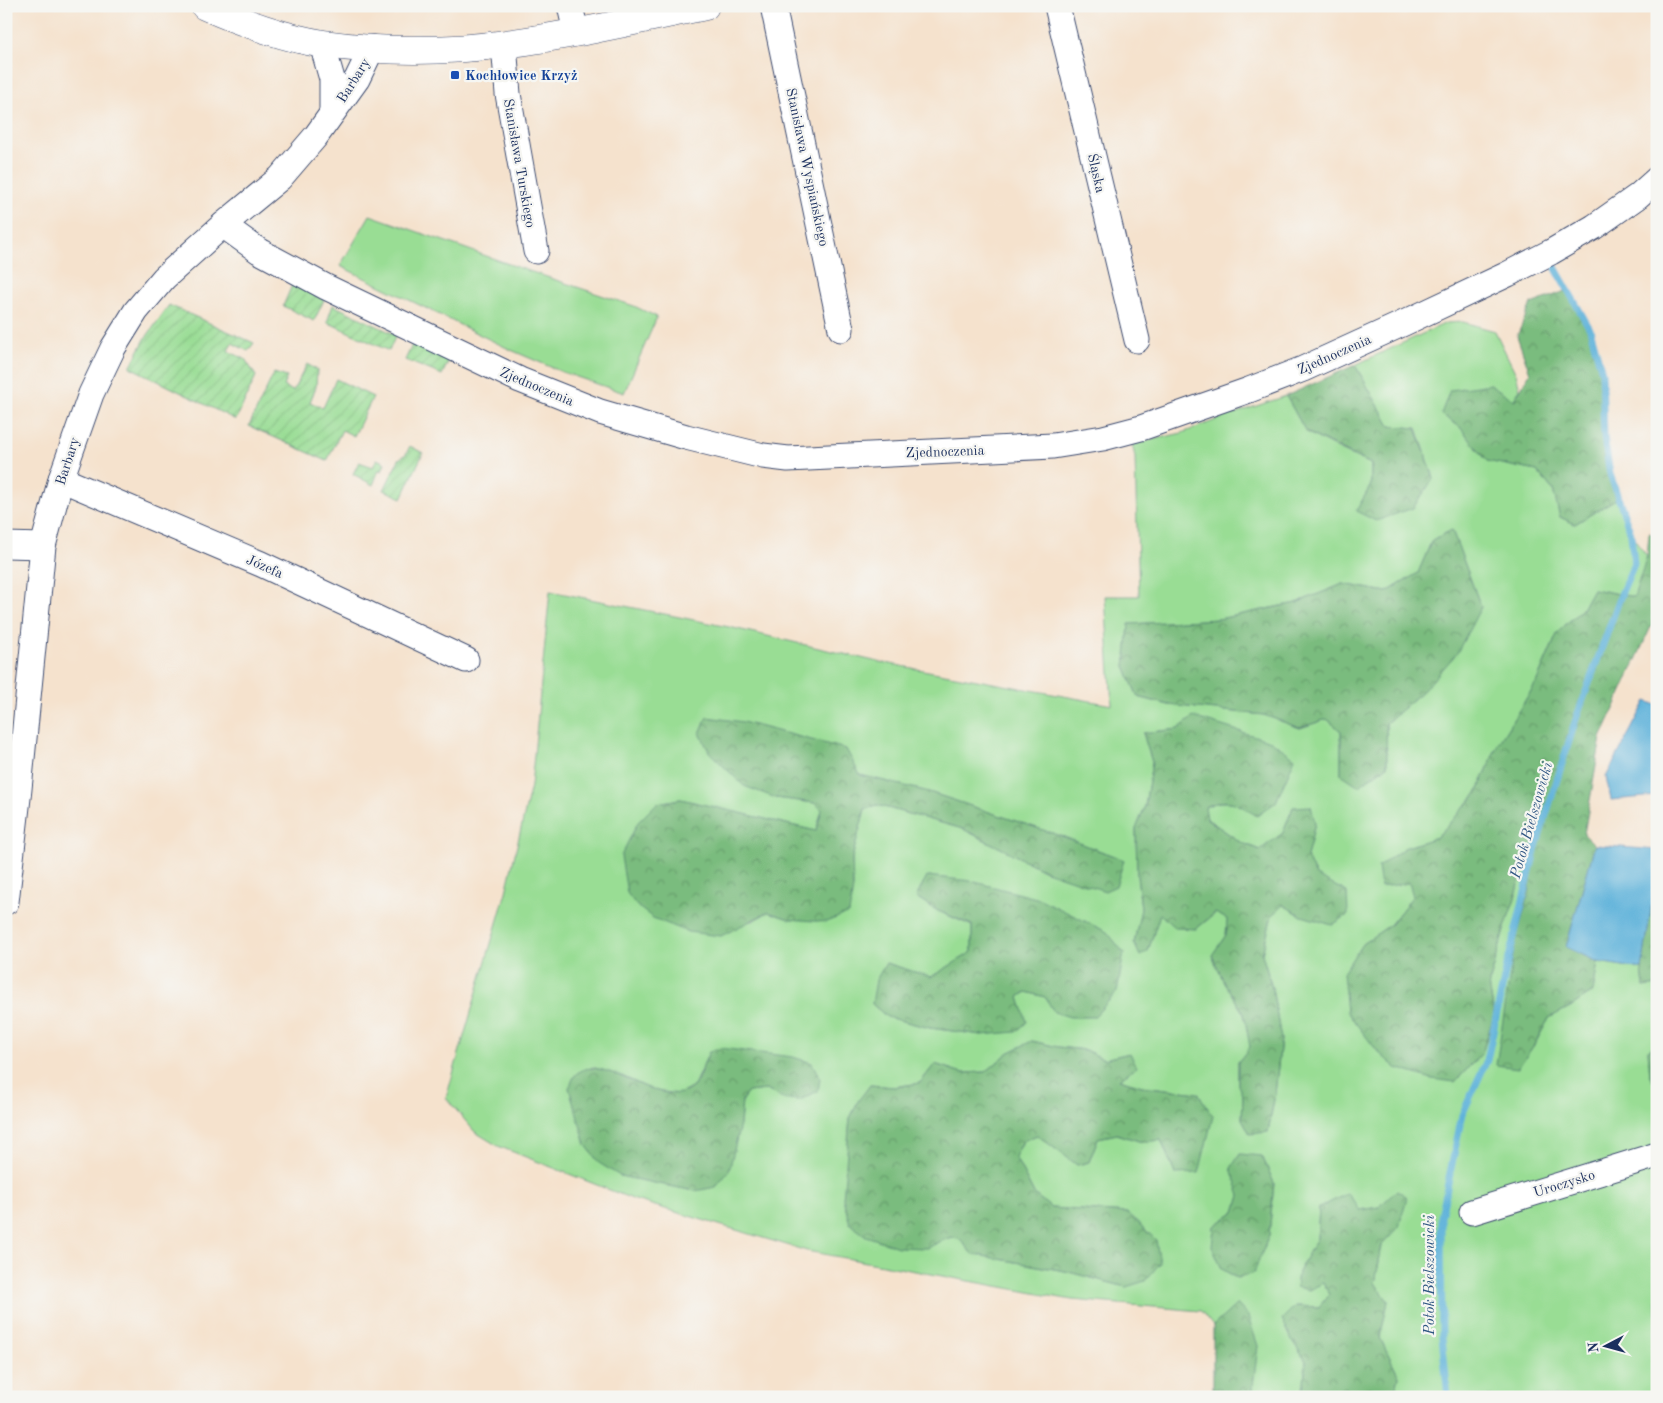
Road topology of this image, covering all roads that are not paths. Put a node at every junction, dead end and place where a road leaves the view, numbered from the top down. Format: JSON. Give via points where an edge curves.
{"nodes":[{"id":1,"x":205,"y":6,"type":"edge"},
{"id":2,"x":705,"y":6,"type":"edge"},
{"id":3,"x":774,"y":6,"type":"edge"},
{"id":4,"x":1057,"y":6,"type":"edge"},
{"id":5,"x":573,"y":19,"type":"edge"},
{"id":6,"x":322,"y":44,"type":"junction"},
{"id":7,"x":504,"y":44,"type":"junction"},
{"id":8,"x":372,"y":48,"type":"junction"},
{"id":9,"x":332,"y":112,"type":"junction"},
{"id":10,"x":1657,"y":179,"type":"edge"},
{"id":11,"x":222,"y":225,"type":"junction"},
{"id":12,"x":536,"y":251,"type":"dead end"},
{"id":13,"x":841,"y":329,"type":"dead end"},
{"id":14,"x":1137,"y":340,"type":"dead end"},
{"id":15,"x":61,"y":479,"type":"junction"},
{"id":16,"x":6,"y":545,"type":"edge"},
{"id":17,"x":43,"y":546,"type":"junction"},
{"id":18,"x":466,"y":660,"type":"dead end"},
{"id":19,"x":13,"y":788,"type":"edge"},
{"id":20,"x":7,"y":896,"type":"edge"},
{"id":21,"x":1657,"y":1155,"type":"edge"},
{"id":22,"x":1472,"y":1212,"type":"dead end"}],
"edges":[{"from":1,"to":6,"type":"street","via":[[272,31]]},
{"from":2,"to":5,"type":"street"},
{"from":3,"to":13,"type":"street","name":"Stanisława Wyspiańskiego"},
{"from":4,"to":14,"type":"street","name":"Śląska"},
{"from":5,"to":7,"type":"street"},
{"from":6,"to":8,"type":"street"},
{"from":6,"to":9,"type":"street","name":"Barbary","via":[[332,79]]},
{"from":7,"to":8,"type":"street"},
{"from":7,"to":12,"type":"street","name":"Stanisława Turskiego","via":[[508,94]]},
{"from":8,"to":9,"type":"street","name":"Barbary","via":[[357,78]]},
{"from":9,"to":11,"type":"street","name":"Barbary","via":[[280,178]]},
{"from":10,"to":11,"type":"street","name":"Zjednoczenia","via":[[1594,227],[1508,274],[1302,369],[1150,425],[1103,438],[1053,446],[788,459],[686,437],[564,398],[326,287],[259,250]]},
{"from":11,"to":15,"type":"street","name":"Barbary","via":[[164,278],[136,311],[112,348],[91,394]]},
{"from":15,"to":17,"type":"street","name":"Barbary"},
{"from":15,"to":18,"type":"street","name":"Józefa","via":[[260,564]]},
{"from":16,"to":17,"type":"street"},
{"from":17,"to":19,"type":"street","name":"Barbary"},
{"from":19,"to":20,"type":"street","name":"Barbary"},
{"from":21,"to":22,"type":"street","name":"Uroczysko"}]}
